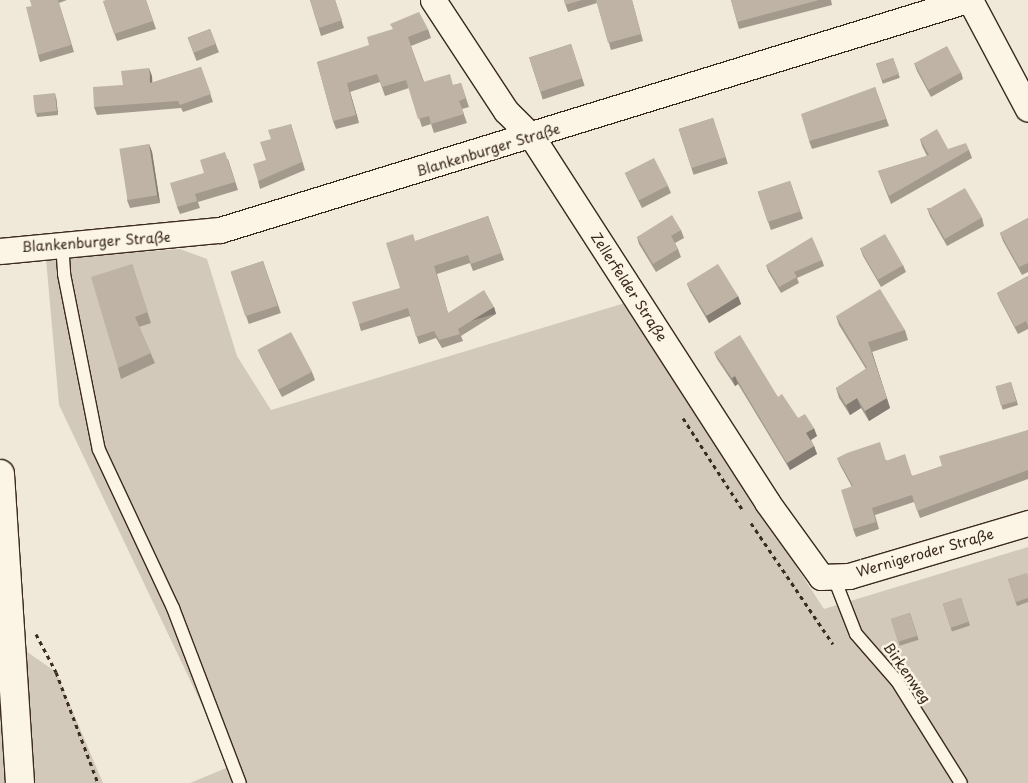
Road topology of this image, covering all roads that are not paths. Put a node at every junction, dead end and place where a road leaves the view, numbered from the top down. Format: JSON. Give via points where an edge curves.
{"nodes":[{"id":1,"x":433,"y":0,"type":"edge"},
{"id":2,"x":968,"y":0,"type":"edge"},
{"id":3,"x":1028,"y":109,"type":"edge"},
{"id":4,"x":532,"y":137,"type":"junction"},
{"id":5,"x":62,"y":243,"type":"junction"},
{"id":6,"x":0,"y":250,"type":"edge"},
{"id":7,"x":0,"y":474,"type":"edge"},
{"id":8,"x":1028,"y":523,"type":"edge"},
{"id":9,"x":827,"y":578,"type":"junction"},
{"id":10,"x":8,"y":739,"type":"edge"},
{"id":11,"x":20,"y":783,"type":"edge"},
{"id":12,"x":240,"y":783,"type":"edge"},
{"id":13,"x":961,"y":783,"type":"edge"}],
"edges":[{"from":1,"to":4,"type":"street","name":"Zellerfelder Straße","via":[[506,112]]},
{"from":2,"to":3,"type":"street"},
{"from":2,"to":4,"type":"street","name":"Blankenburger Straße"},
{"from":4,"to":5,"type":"street","name":"Blankenburger Straße","via":[[220,230]]},
{"from":4,"to":9,"type":"street","name":"Zellerfelder Straße","via":[[772,510]]},
{"from":5,"to":6,"type":"street","name":"Blankenburger Straße"},
{"from":5,"to":12,"type":"lane","via":[[64,274],[99,450],[173,608]]},
{"from":7,"to":10,"type":"main road"},
{"from":8,"to":9,"type":"street","name":"Wernigeroder Straße"},
{"from":9,"to":13,"type":"lane","name":"Birkenweg","via":[[856,634],[892,675]]},
{"from":10,"to":11,"type":"main road"}]}
